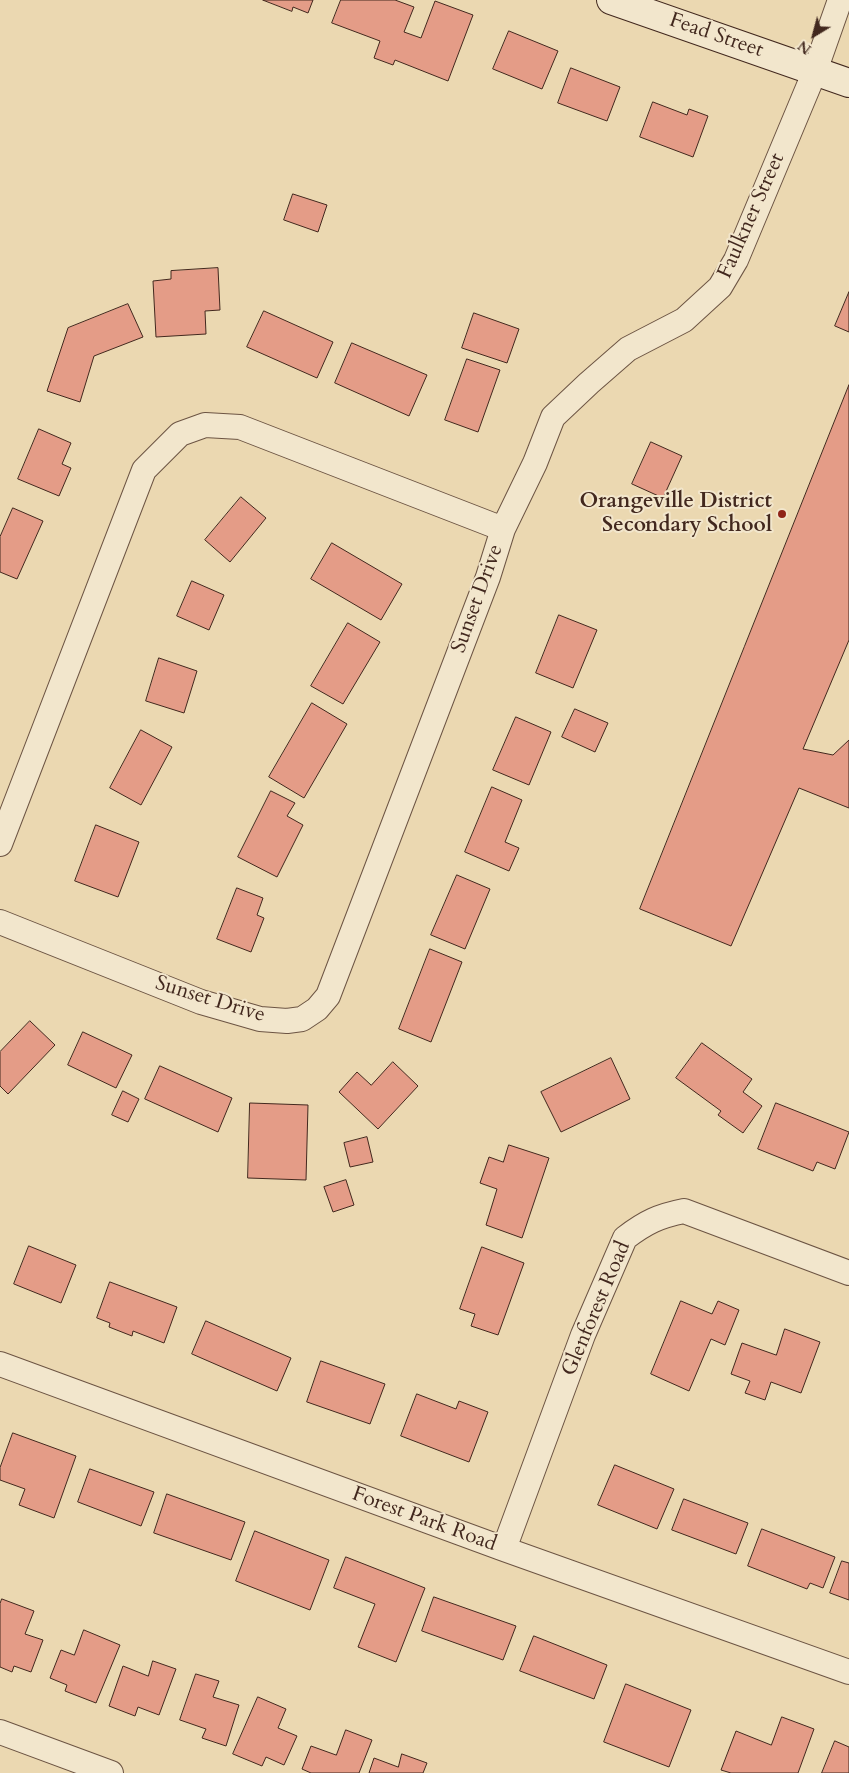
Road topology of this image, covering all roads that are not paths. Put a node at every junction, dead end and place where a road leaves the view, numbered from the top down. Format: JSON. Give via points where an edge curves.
{"nodes":[{"id":1,"x":611,"y":0,"type":"edge"},
{"id":2,"x":840,"y":0,"type":"edge"},
{"id":3,"x":815,"y":71,"type":"junction"},
{"id":4,"x":849,"y":83,"type":"edge"},
{"id":5,"x":503,"y":529,"type":"junction"},
{"id":6,"x":0,"y":844,"type":"edge"},
{"id":7,"x":0,"y":922,"type":"edge"},
{"id":8,"x":849,"y":1273,"type":"edge"},
{"id":9,"x":0,"y":1364,"type":"edge"},
{"id":10,"x":504,"y":1549,"type":"junction"},
{"id":11,"x":849,"y":1672,"type":"edge"},
{"id":12,"x":0,"y":1732,"type":"edge"},
{"id":13,"x":111,"y":1773,"type":"edge"}],
"edges":[{"from":1,"to":3,"type":"street","name":"Fead Street"},
{"from":2,"to":3,"type":"street","name":"Faulkner Street"},
{"from":3,"to":4,"type":"street","name":"Fead Street"},
{"from":3,"to":5,"type":"street","name":"Faulkner Street","via":[[736,260],[720,287],[684,320],[628,349],[554,417]]},
{"from":5,"to":6,"type":"street","name":"Sunset Drive","via":[[240,427],[205,425],[180,434],[144,470]]},
{"from":5,"to":7,"type":"street","name":"Sunset Drive","via":[[488,577],[328,996],[317,1009],[302,1018],[287,1021],[260,1019],[202,1002]]},
{"from":8,"to":10,"type":"street","name":"Glenforest Road","via":[[684,1212],[662,1216],[625,1238],[583,1335]]},
{"from":9,"to":10,"type":"street","name":"Forest Park Road"},
{"from":10,"to":11,"type":"street","name":"Forest Park Road"},
{"from":12,"to":13,"type":"street"}]}
